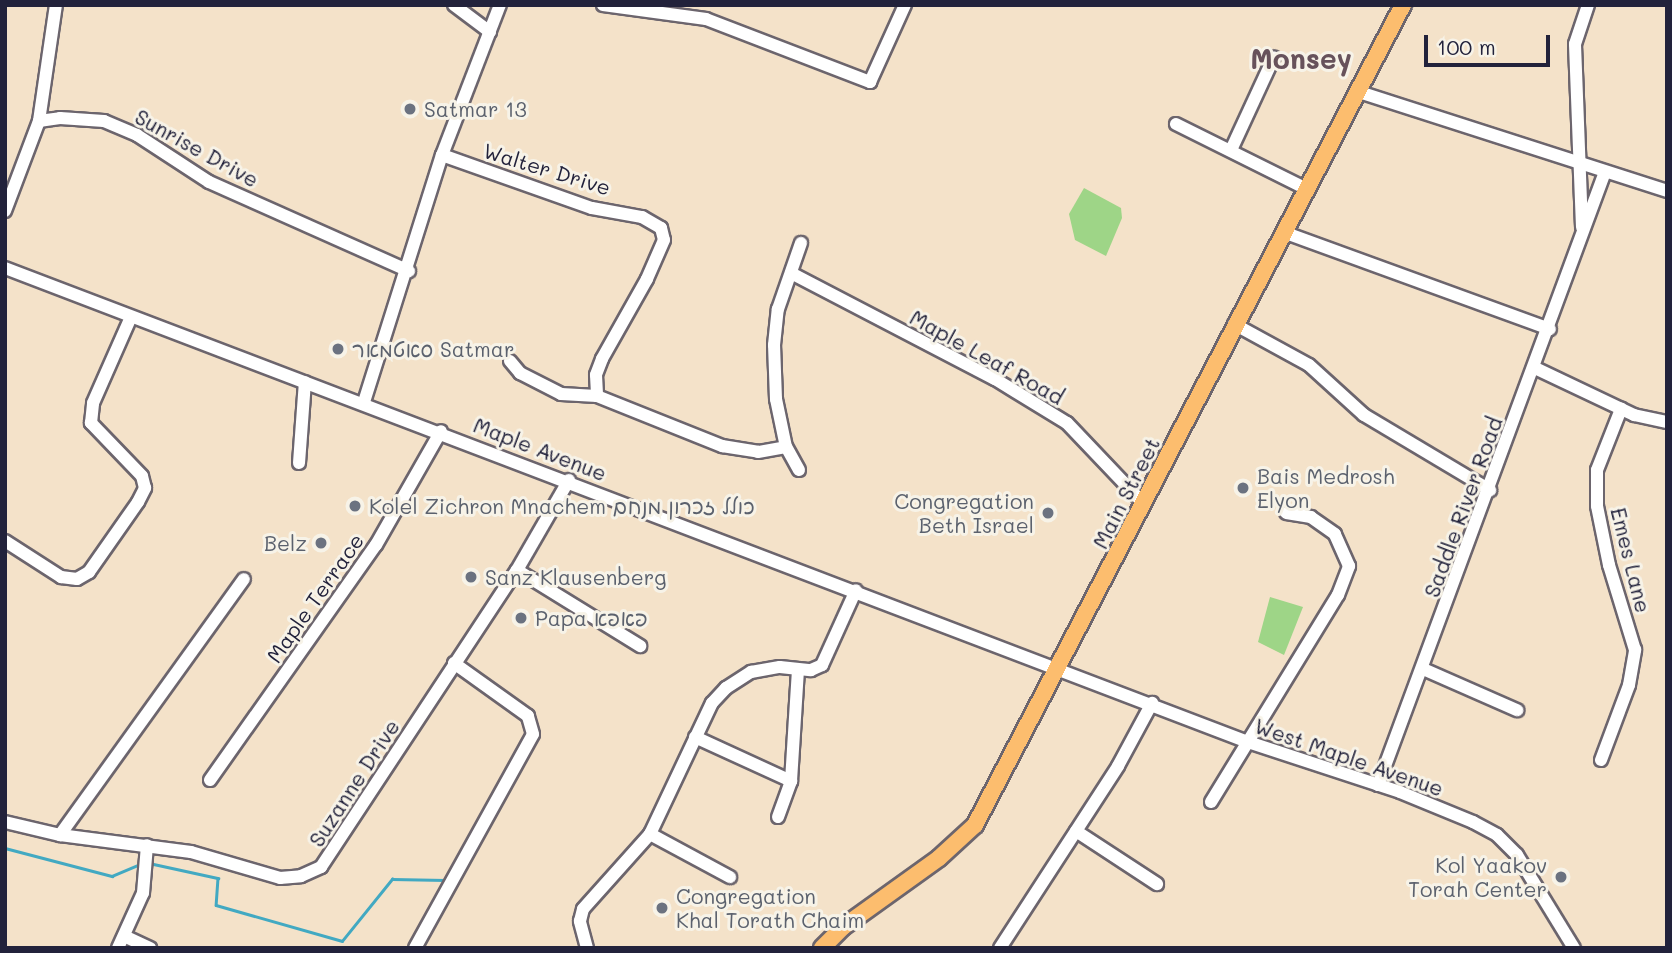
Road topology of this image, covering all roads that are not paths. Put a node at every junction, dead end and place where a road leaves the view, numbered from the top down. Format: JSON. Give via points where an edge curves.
{"nodes":[{"id":1,"x":56,"y":5,"type":"edge"},
{"id":2,"x":454,"y":5,"type":"edge"},
{"id":3,"x":500,"y":5,"type":"edge"},
{"id":4,"x":603,"y":5,"type":"edge"},
{"id":5,"x":905,"y":5,"type":"edge"},
{"id":6,"x":1402,"y":5,"type":"edge"},
{"id":7,"x":1588,"y":5,"type":"edge"},
{"id":8,"x":490,"y":32,"type":"junction"},
{"id":9,"x":1274,"y":57,"type":"dead end"},
{"id":10,"x":1356,"y":91,"type":"junction"},
{"id":11,"x":39,"y":121,"type":"junction"},
{"id":12,"x":1176,"y":124,"type":"dead end"},
{"id":13,"x":1231,"y":150,"type":"junction"},
{"id":14,"x":442,"y":155,"type":"junction"},
{"id":15,"x":1579,"y":163,"type":"junction"},
{"id":16,"x":1605,"y":172,"type":"junction"},
{"id":17,"x":1305,"y":187,"type":"junction"},
{"id":18,"x":1667,"y":191,"type":"edge"},
{"id":19,"x":5,"y":211,"type":"edge"},
{"id":20,"x":1283,"y":232,"type":"junction"},
{"id":21,"x":1581,"y":241,"type":"junction"},
{"id":22,"x":801,"y":243,"type":"dead end"},
{"id":23,"x":5,"y":268,"type":"edge"},
{"id":24,"x":409,"y":271,"type":"junction"},
{"id":25,"x":791,"y":273,"type":"junction"},
{"id":26,"x":130,"y":319,"type":"junction"},
{"id":27,"x":1234,"y":324,"type":"junction"},
{"id":28,"x":1550,"y":329,"type":"junction"},
{"id":29,"x":510,"y":361,"type":"dead end"},
{"id":30,"x":1535,"y":368,"type":"junction"},
{"id":31,"x":305,"y":382,"type":"junction"},
{"id":32,"x":597,"y":396,"type":"junction"},
{"id":33,"x":365,"y":402,"type":"junction"},
{"id":34,"x":1621,"y":409,"type":"junction"},
{"id":35,"x":1667,"y":422,"type":"edge"},
{"id":36,"x":441,"y":431,"type":"junction"},
{"id":37,"x":786,"y":447,"type":"junction"},
{"id":38,"x":299,"y":463,"type":"dead end"},
{"id":39,"x":799,"y":470,"type":"dead end"},
{"id":40,"x":569,"y":480,"type":"junction"},
{"id":41,"x":1490,"y":490,"type":"junction"},
{"id":42,"x":1144,"y":504,"type":"junction"},
{"id":43,"x":1286,"y":513,"type":"dead end"},
{"id":44,"x":5,"y":541,"type":"edge"},
{"id":45,"x":517,"y":570,"type":"junction"},
{"id":46,"x":244,"y":579,"type":"dead end"},
{"id":47,"x":856,"y":590,"type":"junction"},
{"id":48,"x":640,"y":646,"type":"dead end"},
{"id":49,"x":454,"y":663,"type":"junction"},
{"id":50,"x":1060,"y":667,"type":"junction"},
{"id":51,"x":1423,"y":669,"type":"junction"},
{"id":52,"x":798,"y":670,"type":"junction"},
{"id":53,"x":1152,"y":703,"type":"junction"},
{"id":54,"x":1517,"y":710,"type":"dead end"},
{"id":55,"x":695,"y":737,"type":"junction"},
{"id":56,"x":1245,"y":741,"type":"junction"},
{"id":57,"x":1601,"y":760,"type":"dead end"},
{"id":58,"x":210,"y":780,"type":"dead end"},
{"id":59,"x":791,"y":781,"type":"junction"},
{"id":60,"x":1378,"y":785,"type":"junction"},
{"id":61,"x":1211,"y":802,"type":"dead end"},
{"id":62,"x":778,"y":817,"type":"dead end"},
{"id":63,"x":5,"y":822,"type":"edge"},
{"id":64,"x":1076,"y":831,"type":"junction"},
{"id":65,"x":650,"y":834,"type":"junction"},
{"id":66,"x":60,"y":835,"type":"junction"},
{"id":67,"x":147,"y":845,"type":"junction"},
{"id":68,"x":730,"y":877,"type":"dead end"},
{"id":69,"x":1157,"y":884,"type":"dead end"},
{"id":70,"x":121,"y":942,"type":"edge"},
{"id":71,"x":150,"y":948,"type":"edge"},
{"id":72,"x":415,"y":948,"type":"edge"},
{"id":73,"x":587,"y":948,"type":"edge"},
{"id":74,"x":822,"y":948,"type":"edge"},
{"id":75,"x":1000,"y":948,"type":"edge"},
{"id":76,"x":1574,"y":948,"type":"edge"}],
"edges":[{"from":1,"to":11,"type":"street"},
{"from":2,"to":8,"type":"street"},
{"from":3,"to":8,"type":"street"},
{"from":4,"to":5,"type":"street","via":[[706,19],[870,82]]},
{"from":6,"to":10,"type":"main road","name":"Main Street"},
{"from":7,"to":15,"type":"street","name":"Saddle River Road","via":[[1575,44]]},
{"from":8,"to":14,"type":"street"},
{"from":9,"to":13,"type":"street"},
{"from":10,"to":15,"type":"street"},
{"from":10,"to":17,"type":"main road","name":"Main Street"},
{"from":11,"to":19,"type":"street"},
{"from":11,"to":24,"type":"street","name":"Sunrise Drive","via":[[104,121],[137,135],[209,181]]},
{"from":12,"to":13,"type":"street"},
{"from":13,"to":17,"type":"street"},
{"from":14,"to":24,"type":"street"},
{"from":14,"to":32,"type":"street","name":"Walter Drive","via":[[592,208],[642,217],[661,228],[664,240],[653,266],[602,359],[596,375]]},
{"from":15,"to":16,"type":"street"},
{"from":15,"to":21,"type":"street","name":"Saddle River Road"},
{"from":16,"to":18,"type":"street"},
{"from":16,"to":21,"type":"street","name":"Saddle River Road"},
{"from":17,"to":20,"type":"main road","name":"Main Street"},
{"from":20,"to":27,"type":"main road","name":"Main Street"},
{"from":20,"to":28,"type":"street"},
{"from":21,"to":28,"type":"street","name":"Saddle River Road"},
{"from":22,"to":25,"type":"street"},
{"from":23,"to":26,"type":"street","name":"Maple Avenue"},
{"from":24,"to":33,"type":"street"},
{"from":25,"to":37,"type":"street","via":[[774,345],[776,399]]},
{"from":25,"to":42,"type":"street","name":"Maple Leaf Road","via":[[995,379],[1067,423]]},
{"from":26,"to":31,"type":"street","name":"Maple Avenue"},
{"from":26,"to":44,"type":"street","via":[[93,403],[91,423],[142,476],[145,488],[138,502],[89,572],[77,579],[61,577]]},
{"from":27,"to":41,"type":"street","via":[[1309,365],[1364,415]]},
{"from":27,"to":42,"type":"main road","name":"Main Street"},
{"from":28,"to":30,"type":"street","name":"Saddle River Road"},
{"from":29,"to":32,"type":"street","via":[[520,373],[561,394]]},
{"from":30,"to":34,"type":"street"},
{"from":30,"to":41,"type":"street","name":"Saddle River Road"},
{"from":31,"to":33,"type":"street","name":"Maple Avenue"},
{"from":31,"to":38,"type":"street"},
{"from":32,"to":37,"type":"street","via":[[722,446],[758,452]]},
{"from":33,"to":36,"type":"street","name":"Maple Avenue"},
{"from":34,"to":35,"type":"street"},
{"from":34,"to":57,"type":"street","name":"Emes Lane","via":[[1597,470],[1597,506],[1635,650],[1629,685]]},
{"from":36,"to":40,"type":"street","name":"Maple Avenue"},
{"from":36,"to":58,"type":"street","name":"Maple Terrace","via":[[376,545]]},
{"from":37,"to":39,"type":"street"},
{"from":40,"to":45,"type":"street","name":"Suzanne Drive"},
{"from":40,"to":47,"type":"street","name":"Maple Avenue"},
{"from":41,"to":51,"type":"street","name":"Saddle River Road"},
{"from":42,"to":50,"type":"main road","name":"Main Street"},
{"from":43,"to":56,"type":"street","via":[[1311,517],[1335,534],[1349,566],[1338,594]]},
{"from":45,"to":48,"type":"street"},
{"from":45,"to":49,"type":"street","name":"Suzanne Drive"},
{"from":46,"to":66,"type":"street"},
{"from":47,"to":50,"type":"street","name":"Maple Avenue"},
{"from":47,"to":52,"type":"street","via":[[827,660],[817,669]]},
{"from":49,"to":67,"type":"street","name":"Suzanne Drive","via":[[321,867],[281,878],[191,852]]},
{"from":49,"to":72,"type":"street","via":[[528,716],[533,734]]},
{"from":50,"to":53,"type":"street","name":"West Maple Avenue"},
{"from":50,"to":74,"type":"main road","name":"Main Street","via":[[975,825],[950,850],[843,927]]},
{"from":51,"to":54,"type":"street"},
{"from":51,"to":60,"type":"street","name":"Saddle River Road"},
{"from":52,"to":55,"type":"street","via":[[762,669],[739,678],[712,703]]},
{"from":52,"to":59,"type":"street"},
{"from":53,"to":56,"type":"street","name":"West Maple Avenue"},
{"from":53,"to":64,"type":"street"},
{"from":55,"to":59,"type":"street"},
{"from":55,"to":65,"type":"street"},
{"from":56,"to":60,"type":"street","name":"West Maple Avenue"},
{"from":56,"to":61,"type":"street"},
{"from":59,"to":62,"type":"street"},
{"from":60,"to":76,"type":"street","name":"West Maple Avenue","via":[[1497,835],[1517,855]]},
{"from":63,"to":66,"type":"street","name":"Suzanne Drive"},
{"from":64,"to":69,"type":"street"},
{"from":64,"to":75,"type":"street"},
{"from":65,"to":68,"type":"street"},
{"from":65,"to":73,"type":"street","via":[[583,909],[580,921]]},
{"from":66,"to":67,"type":"street","name":"Suzanne Drive"},
{"from":67,"to":70,"type":"street","via":[[143,893]]},
{"from":70,"to":71,"type":"street"}]}
